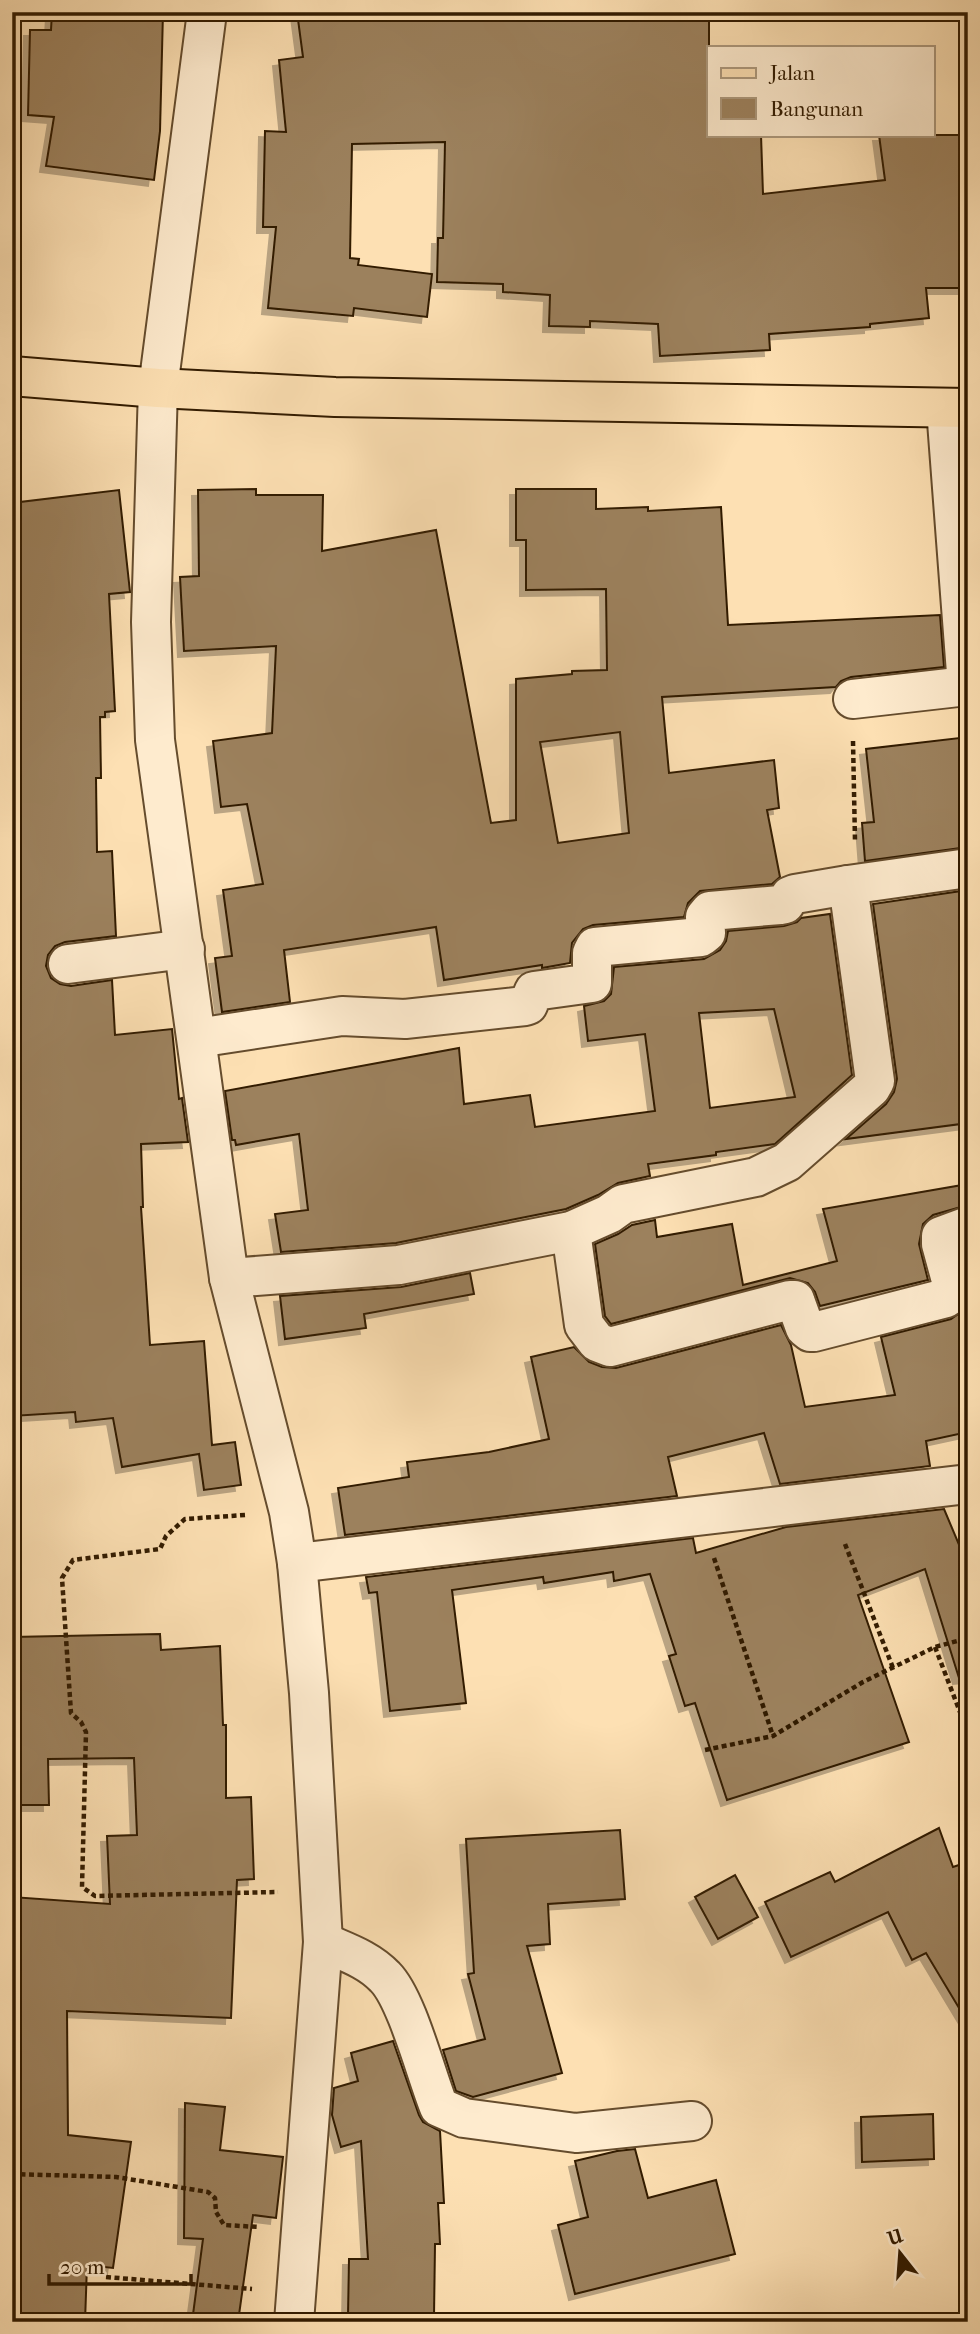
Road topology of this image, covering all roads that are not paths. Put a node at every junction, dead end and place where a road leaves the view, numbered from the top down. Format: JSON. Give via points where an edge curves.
{"nodes":[{"id":1,"x":207,"y":12,"type":"edge"},
{"id":2,"x":12,"y":376,"type":"edge"},
{"id":3,"x":158,"y":388,"type":"junction"},
{"id":4,"x":957,"y":408,"type":"edge"},
{"id":5,"x":967,"y":688,"type":"edge"},
{"id":6,"x":853,"y":699,"type":"road end"},
{"id":7,"x":968,"y":868,"type":"edge"},
{"id":8,"x":852,"y":884,"type":"junction"},
{"id":9,"x":185,"y":949,"type":"junction"},
{"id":10,"x":68,"y":964,"type":"dead end"},
{"id":11,"x":197,"y":1038,"type":"junction"},
{"id":12,"x":968,"y":1226,"type":"edge"},
{"id":13,"x":571,"y":1231,"type":"junction"},
{"id":14,"x":229,"y":1278,"type":"junction"},
{"id":15,"x":968,"y":1484,"type":"edge"},
{"id":16,"x":297,"y":1563,"type":"junction"},
{"id":17,"x":323,"y":1942,"type":"junction"},
{"id":18,"x":692,"y":2121,"type":"dead end"},
{"id":19,"x":295,"y":2307,"type":"edge"}],
"edges":[{"from":1,"to":3,"type":"street"},
{"from":2,"to":3,"type":"main road"},
{"from":3,"to":4,"type":"main road","via":[[335,397]]},
{"from":3,"to":9,"type":"street","via":[[151,622],[155,740]]},
{"from":4,"to":5,"type":"street"},
{"from":5,"to":6,"type":"street"},
{"from":7,"to":8,"type":"street"},
{"from":8,"to":11,"type":"street","via":[[795,894],[780,905],[710,911],[701,937],[595,947],[592,983],[534,991],[525,1006],[405,1019],[342,1016]]},
{"from":8,"to":13,"type":"street","via":[[875,1072],[871,1088],[787,1162],[756,1177],[623,1205]]},
{"from":9,"to":10,"type":"street"},
{"from":9,"to":11,"type":"street"},
{"from":11,"to":14,"type":"street"},
{"from":12,"to":13,"type":"street","via":[[941,1236],[953,1287],[946,1298],[814,1332],[805,1328],[796,1303],[790,1300],[610,1347],[597,1342],[584,1325]]},
{"from":13,"to":14,"type":"street","via":[[399,1265]]},
{"from":14,"to":16,"type":"street","via":[[289,1512]]},
{"from":15,"to":16,"type":"street"},
{"from":16,"to":17,"type":"street"},
{"from":17,"to":18,"type":"street","via":[[363,1959],[386,1977],[399,1996],[439,2107],[464,2118],[576,2133]]},
{"from":17,"to":19,"type":"street"}]}
